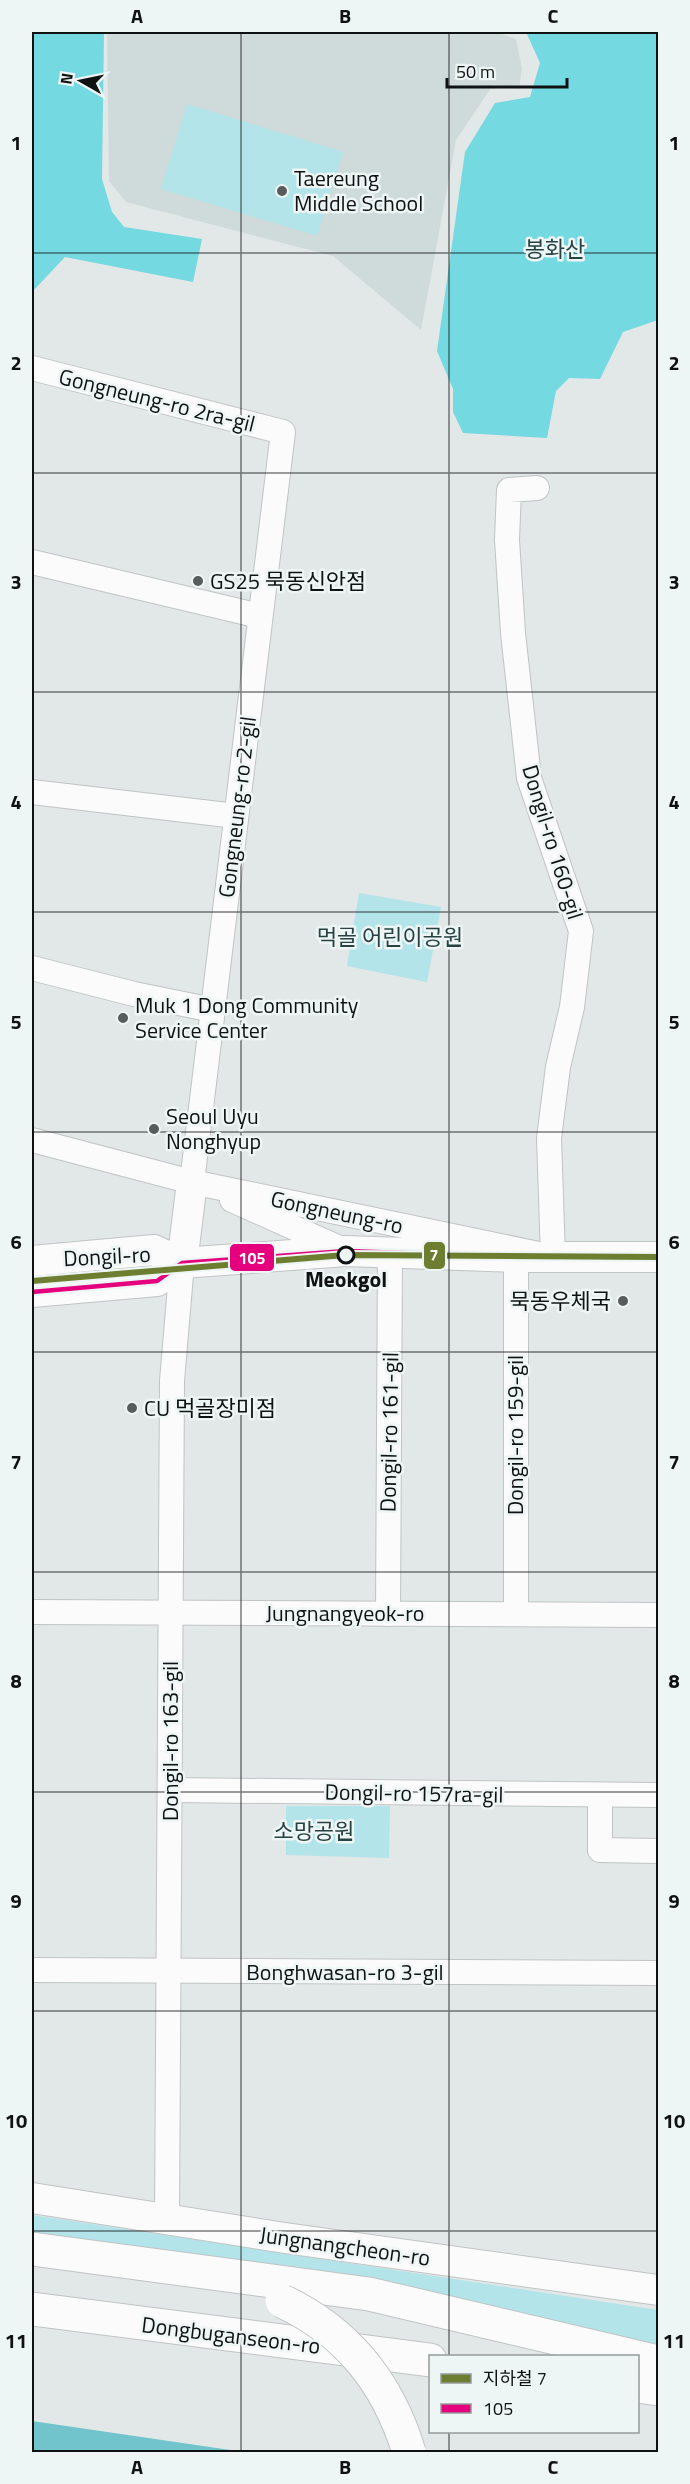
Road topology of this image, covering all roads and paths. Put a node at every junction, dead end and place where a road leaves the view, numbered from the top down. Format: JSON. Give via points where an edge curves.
{"nodes":[{"id":1,"x":32,"y":368,"type":"edge"},
{"id":2,"x":283,"y":432,"type":"joint"},
{"id":3,"x":537,"y":488,"type":"dead end"},
{"id":4,"x":32,"y":562,"type":"edge"},
{"id":5,"x":261,"y":616,"type":"junction"},
{"id":6,"x":32,"y":792,"type":"edge"},
{"id":7,"x":236,"y":816,"type":"junction"},
{"id":8,"x":32,"y":968,"type":"edge"},
{"id":9,"x":213,"y":1010,"type":"junction"},
{"id":10,"x":32,"y":1140,"type":"edge"},
{"id":11,"x":192,"y":1182,"type":"junction"},
{"id":12,"x":346,"y":1251,"type":"junction"},
{"id":13,"x":390,"y":1251,"type":"junction"},
{"id":14,"x":99,"y":1255,"type":"junction"},
{"id":15,"x":516,"y":1257,"type":"junction"},
{"id":16,"x":553,"y":1257,"type":"junction"},
{"id":17,"x":658,"y":1257,"type":"edge"},
{"id":18,"x":32,"y":1261,"type":"edge"},
{"id":19,"x":182,"y":1263,"type":"junction"},
{"id":20,"x":101,"y":1286,"type":"junction"},
{"id":21,"x":32,"y":1292,"type":"edge"},
{"id":22,"x":32,"y":1612,"type":"edge"},
{"id":23,"x":171,"y":1612,"type":"junction"},
{"id":24,"x":516,"y":1613,"type":"junction"},
{"id":25,"x":388,"y":1614,"type":"junction"},
{"id":26,"x":658,"y":1615,"type":"edge"},
{"id":27,"x":170,"y":1790,"type":"junction"},
{"id":28,"x":600,"y":1795,"type":"junction"},
{"id":29,"x":658,"y":1795,"type":"edge"},
{"id":30,"x":658,"y":1851,"type":"edge"},
{"id":31,"x":32,"y":1970,"type":"edge"},
{"id":32,"x":169,"y":1970,"type":"junction"},
{"id":33,"x":658,"y":1973,"type":"edge"},
{"id":34,"x":32,"y":2198,"type":"edge"},
{"id":35,"x":167,"y":2220,"type":"junction"},
{"id":36,"x":32,"y":2249,"type":"edge"},
{"id":37,"x":189,"y":2272,"type":"junction"},
{"id":38,"x":658,"y":2290,"type":"edge"},
{"id":39,"x":32,"y":2309,"type":"edge"},
{"id":40,"x":628,"y":2355,"type":"edge"},
{"id":41,"x":639,"y":2358,"type":"edge"},
{"id":42,"x":429,"y":2360,"type":"edge"},
{"id":43,"x":658,"y":2362,"type":"edge"},
{"id":44,"x":639,"y":2386,"type":"edge"},
{"id":45,"x":658,"y":2389,"type":"edge"},
{"id":46,"x":409,"y":2452,"type":"edge"}],
"edges":[{"from":1,"to":2,"type":"street","name":"Gongneung-ro 2ra-gil"},
{"from":2,"to":5,"type":"street","name":"Gongneung-ro 2-gil"},
{"from":3,"to":16,"type":"street","name":"Dongil-ro 160-gil","via":[[509,490],[507,540],[519,700],[529,778],[581,931],[549,1138]]},
{"from":4,"to":5,"type":"street"},
{"from":5,"to":7,"type":"street","name":"Gongneung-ro 2-gil"},
{"from":6,"to":7,"type":"street"},
{"from":7,"to":9,"type":"street","name":"Gongneung-ro 2-gil"},
{"from":8,"to":9,"type":"street"},
{"from":9,"to":11,"type":"street","name":"Gongneung-ro 2-gil"},
{"from":10,"to":11,"type":"street","name":"Gongneung-ro"},
{"from":11,"to":12,"type":"street","name":"Gongneung-ro"},
{"from":11,"to":16,"type":"street","name":"Gongneung-ro"},
{"from":11,"to":19,"type":"main road"},
{"from":12,"to":13,"type":"main road","name":"Dongil-ro"},
{"from":12,"to":19,"type":"main road","name":"Dongil-ro"},
{"from":13,"to":15,"type":"main road","name":"Dongil-ro"},
{"from":13,"to":25,"type":"street","name":"Dongil-ro 161-gil"},
{"from":14,"to":18,"type":"main road","name":"Dongil-ro"},
{"from":14,"to":19,"type":"main road","name":"Dongil-ro","via":[[154,1250]]},
{"from":14,"to":20,"type":"main road","via":[[120,1264],[121,1274]]},
{"from":15,"to":16,"type":"main road","name":"Dongil-ro"},
{"from":15,"to":24,"type":"street","name":"Dongil-ro 159-gil"},
{"from":16,"to":17,"type":"main road","name":"Dongil-ro"},
{"from":19,"to":20,"type":"main road","name":"Dongil-ro","via":[[157,1281]]},
{"from":19,"to":23,"type":"street","name":"Dongil-ro 163-gil","via":[[172,1381]]},
{"from":20,"to":21,"type":"main road","name":"Dongil-ro"},
{"from":22,"to":23,"type":"street","name":"Jungnangyeok-ro"},
{"from":23,"to":25,"type":"street","name":"Jungnangyeok-ro"},
{"from":23,"to":27,"type":"street","name":"Dongil-ro 163-gil"},
{"from":24,"to":25,"type":"street","name":"Jungnangyeok-ro"},
{"from":24,"to":26,"type":"street","name":"Jungnangyeok-ro"},
{"from":27,"to":28,"type":"street","name":"Dongil-ro 157ra-gil"},
{"from":27,"to":32,"type":"street","name":"Dongil-ro 163-gil"},
{"from":28,"to":29,"type":"street","name":"Dongil-ro 157ra-gil"},
{"from":28,"to":30,"type":"street","via":[[600,1850]]},
{"from":31,"to":32,"type":"street","name":"Bonghwasan-ro 3-gil"},
{"from":32,"to":33,"type":"street","name":"Bonghwasan-ro 3-gil"},
{"from":32,"to":35,"type":"street","name":"Dongil-ro 163-gil"},
{"from":34,"to":35,"type":"main road","name":"Jungnangcheon-ro"},
{"from":35,"to":38,"type":"main road","name":"Jungnangcheon-ro"},
{"from":36,"to":37,"type":"highway"},
{"from":37,"to":40,"type":"highway","via":[[369,2295]]},
{"from":37,"to":46,"type":"highway","bridge":true,"via":[[282,2301],[325,2326],[362,2359],[388,2399]]},
{"from":39,"to":42,"type":"highway","name":"Dongbuganseon-ro"},
{"from":41,"to":43,"type":"highway"},
{"from":44,"to":45,"type":"highway"}]}
